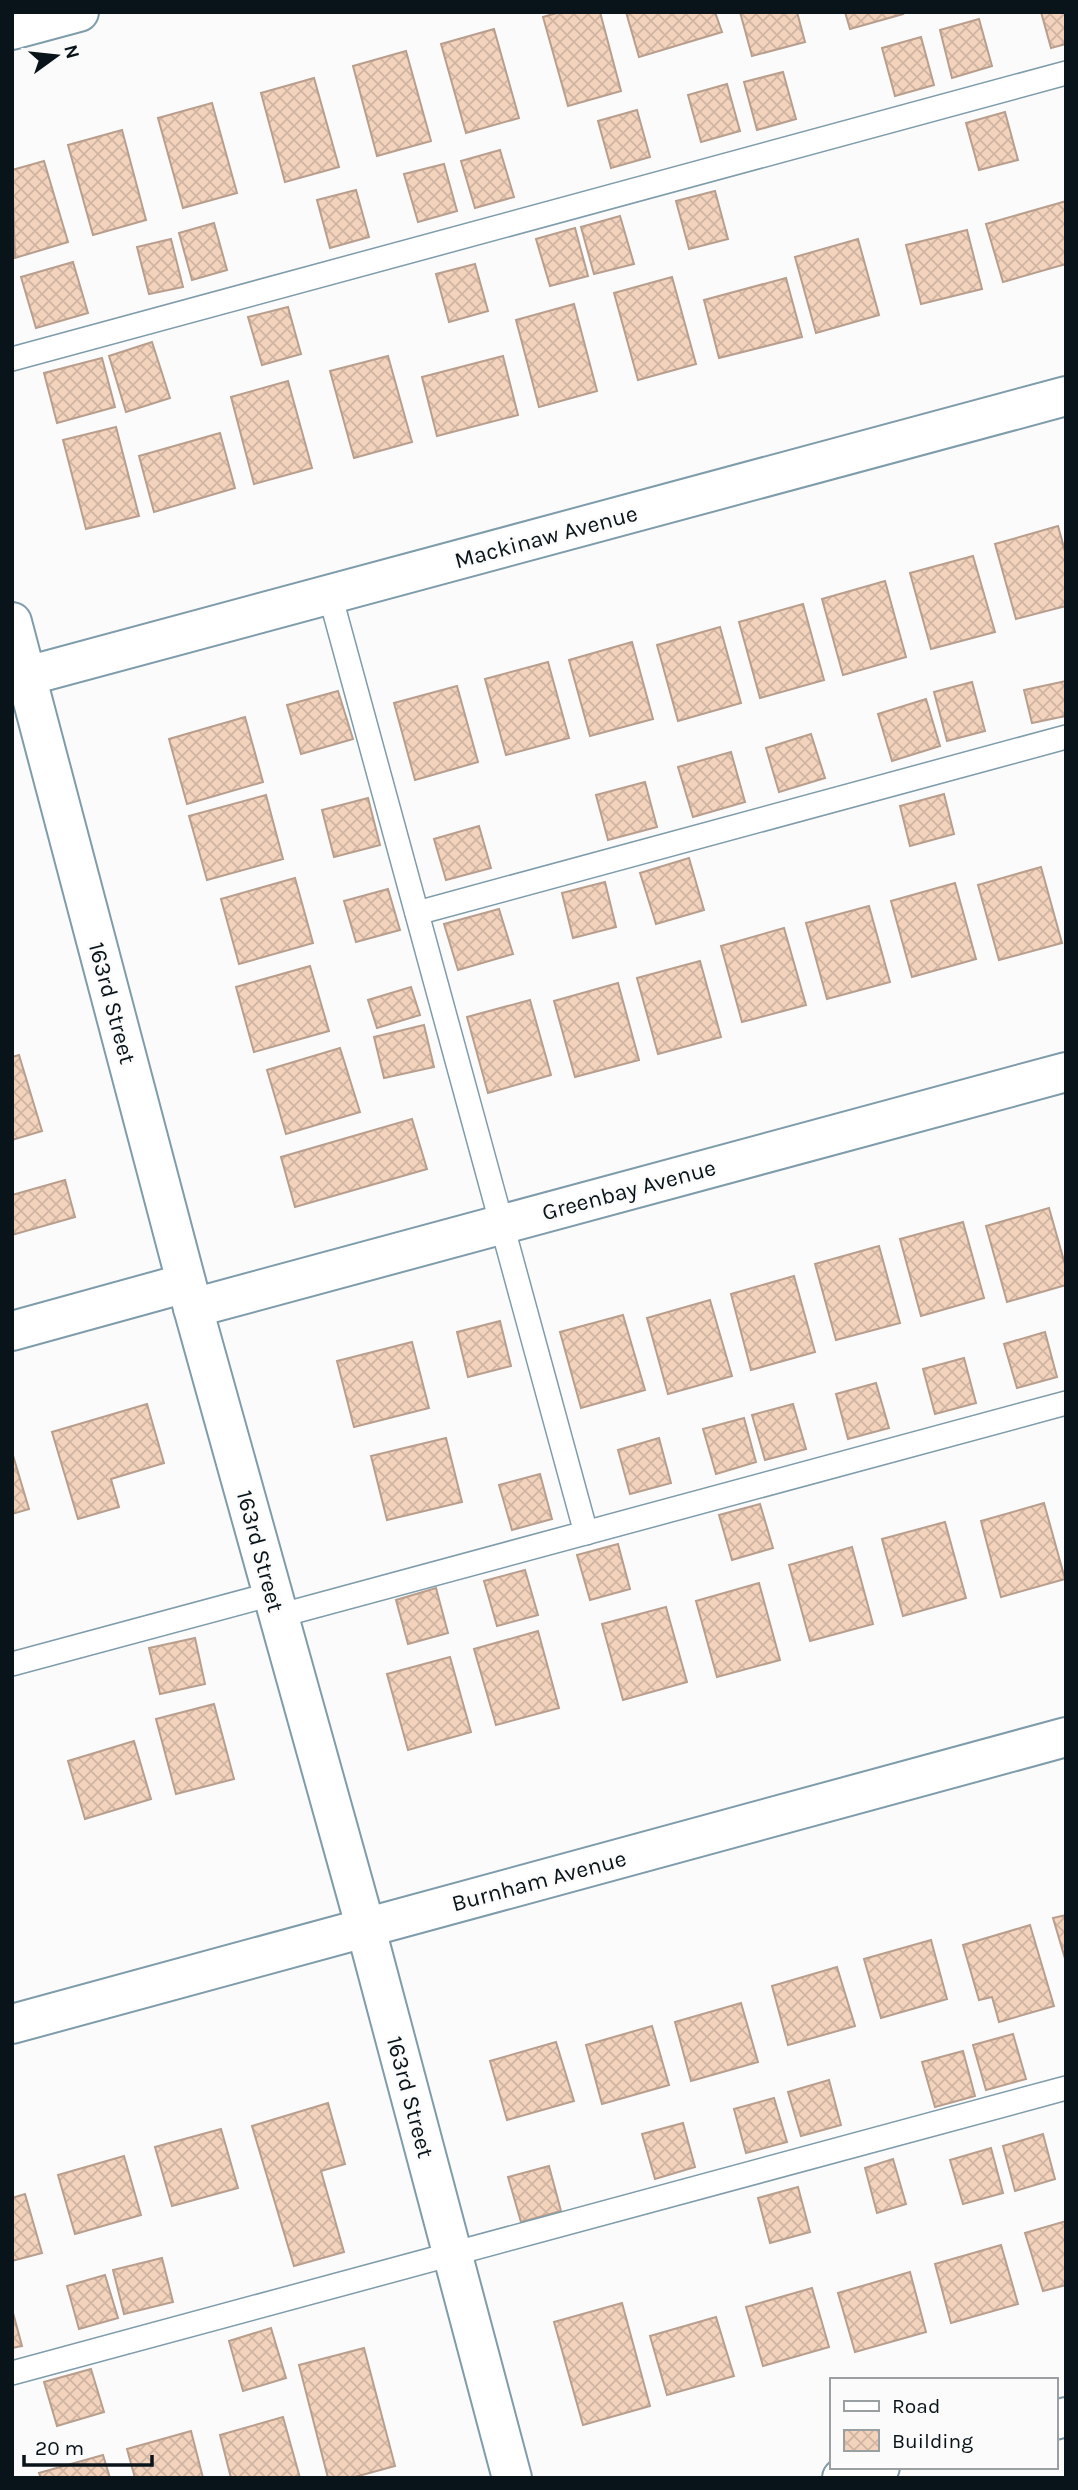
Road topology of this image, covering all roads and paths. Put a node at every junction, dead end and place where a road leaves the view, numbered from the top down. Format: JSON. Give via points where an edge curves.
{"nodes":[{"id":1,"x":79,"y":12,"type":"edge"},
{"id":2,"x":12,"y":30,"type":"edge"},
{"id":3,"x":1066,"y":73,"type":"edge"},
{"id":4,"x":12,"y":359,"type":"edge"},
{"id":5,"x":1066,"y":396,"type":"edge"},
{"id":6,"x":330,"y":595,"type":"junction"},
{"id":7,"x":12,"y":622,"type":"edge"},
{"id":8,"x":19,"y":678,"type":"edge"},
{"id":9,"x":1066,"y":737,"type":"edge"},
{"id":10,"x":417,"y":913,"type":"junction"},
{"id":11,"x":1066,"y":1072,"type":"edge"},
{"id":12,"x":502,"y":1224,"type":"junction"},
{"id":13,"x":189,"y":1295,"type":"junction"},
{"id":14,"x":12,"y":1331,"type":"edge"},
{"id":15,"x":1066,"y":1403,"type":"edge"},
{"id":16,"x":586,"y":1533,"type":"junction"},
{"id":17,"x":275,"y":1605,"type":"junction"},
{"id":18,"x":12,"y":1664,"type":"edge"},
{"id":19,"x":1066,"y":1737,"type":"edge"},
{"id":20,"x":366,"y":1929,"type":"junction"},
{"id":21,"x":12,"y":2024,"type":"edge"},
{"id":22,"x":1066,"y":2088,"type":"edge"},
{"id":23,"x":452,"y":2254,"type":"junction"},
{"id":24,"x":12,"y":2373,"type":"edge"},
{"id":25,"x":873,"y":2469,"type":"edge"},
{"id":26,"x":512,"y":2478,"type":"edge"},
{"id":27,"x":842,"y":2478,"type":"edge"}],
"edges":[{"from":1,"to":2,"type":"street"},
{"from":3,"to":4,"type":"lane"},
{"from":5,"to":6,"type":"street","name":"Mackinaw Avenue"},
{"from":6,"to":8,"type":"street","name":"Mackinaw Avenue"},
{"from":6,"to":10,"type":"lane"},
{"from":7,"to":8,"type":"street","name":"163rd Street"},
{"from":8,"to":13,"type":"street","name":"163rd Street"},
{"from":9,"to":10,"type":"lane"},
{"from":10,"to":12,"type":"lane"},
{"from":11,"to":12,"type":"street","name":"Greenbay Avenue"},
{"from":12,"to":13,"type":"street","name":"Greenbay Avenue"},
{"from":12,"to":16,"type":"lane"},
{"from":13,"to":14,"type":"street","name":"Greenbay Avenue"},
{"from":13,"to":17,"type":"street","name":"163rd Street"},
{"from":15,"to":16,"type":"lane"},
{"from":16,"to":17,"type":"lane"},
{"from":17,"to":18,"type":"lane"},
{"from":17,"to":20,"type":"street","name":"163rd Street"},
{"from":19,"to":20,"type":"street","name":"Burnham Avenue"},
{"from":20,"to":21,"type":"street","name":"Burnham Avenue"},
{"from":20,"to":23,"type":"street","name":"163rd Street"},
{"from":22,"to":23,"type":"lane"},
{"from":23,"to":24,"type":"lane"},
{"from":23,"to":26,"type":"street","name":"163rd Street"},
{"from":25,"to":27,"type":"street"}]}
